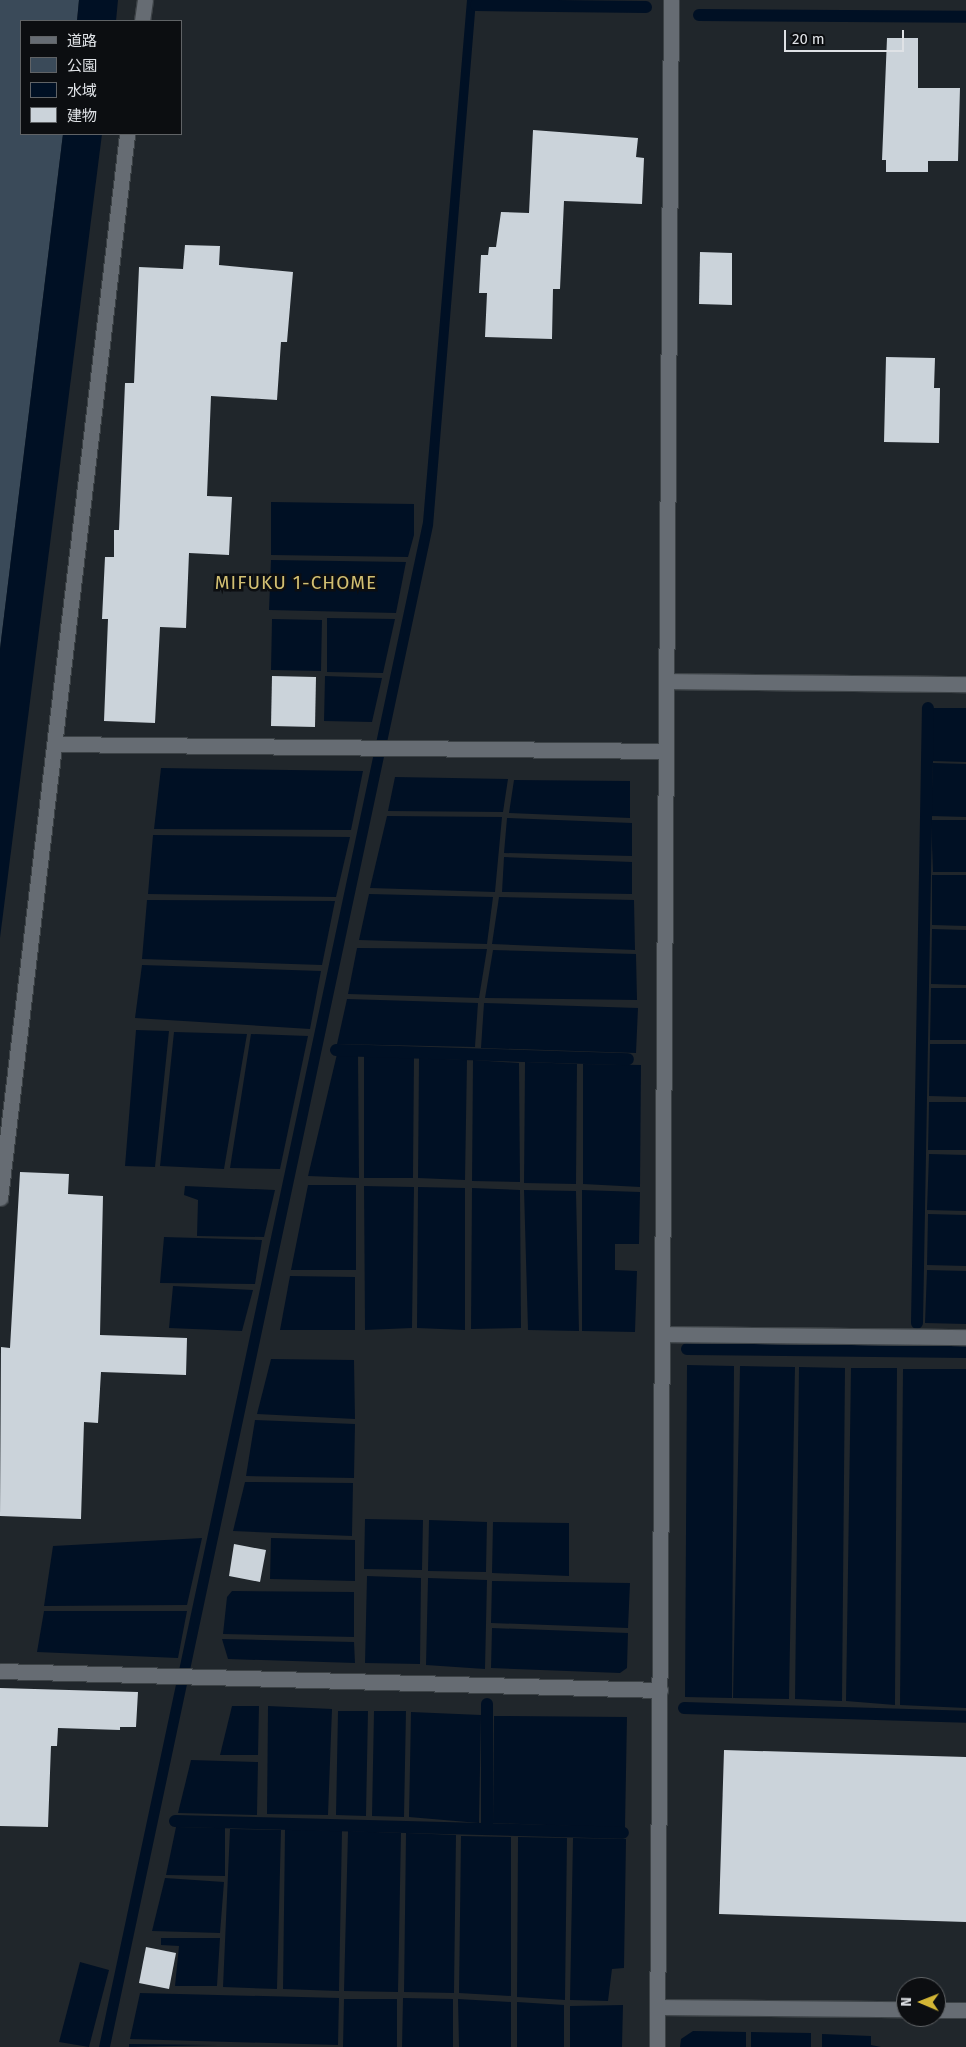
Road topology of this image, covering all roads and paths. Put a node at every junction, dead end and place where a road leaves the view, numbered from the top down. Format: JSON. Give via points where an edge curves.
{"nodes":[{"id":1,"x":145,"y":0,"type":"edge"},
{"id":2,"x":672,"y":0,"type":"edge"},
{"id":3,"x":142,"y":20,"type":"edge"},
{"id":4,"x":127,"y":135,"type":"edge"},
{"id":5,"x":667,"y":681,"type":"junction"},
{"id":6,"x":966,"y":684,"type":"edge"},
{"id":7,"x":56,"y":744,"type":"junction"},
{"id":8,"x":666,"y":751,"type":"junction"},
{"id":9,"x":0,"y":1198,"type":"edge"},
{"id":10,"x":663,"y":1334,"type":"junction"},
{"id":11,"x":966,"y":1337,"type":"edge"},
{"id":12,"x":0,"y":1671,"type":"edge"},
{"id":13,"x":660,"y":1690,"type":"junction"},
{"id":14,"x":658,"y":2007,"type":"junction"},
{"id":15,"x":896,"y":2009,"type":"edge"},
{"id":16,"x":946,"y":2010,"type":"edge"},
{"id":17,"x":966,"y":2010,"type":"edge"},
{"id":18,"x":657,"y":2047,"type":"edge"}],
"edges":[{"from":1,"to":3,"type":"street"},
{"from":2,"to":5,"type":"street"},
{"from":4,"to":7,"type":"street"},
{"from":5,"to":6,"type":"street"},
{"from":5,"to":8,"type":"street"},
{"from":7,"to":8,"type":"street"},
{"from":7,"to":9,"type":"street"},
{"from":8,"to":10,"type":"street"},
{"from":10,"to":11,"type":"street"},
{"from":10,"to":13,"type":"street"},
{"from":12,"to":13,"type":"street"},
{"from":13,"to":14,"type":"street"},
{"from":14,"to":15,"type":"street"},
{"from":14,"to":18,"type":"street"},
{"from":16,"to":17,"type":"street"}]}
